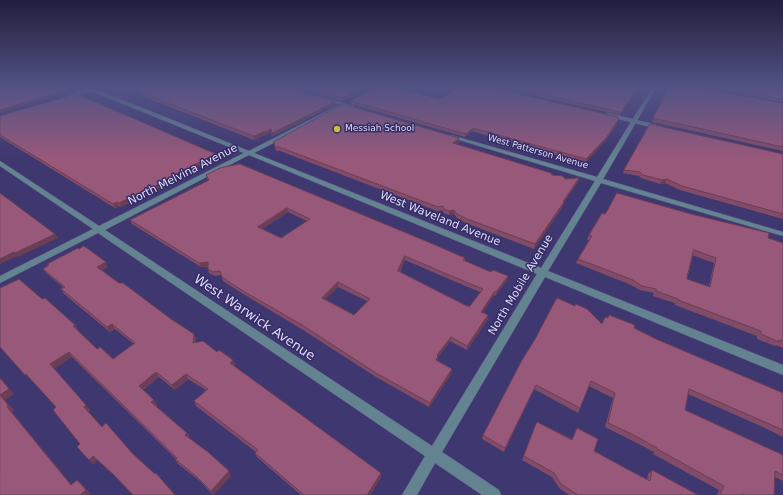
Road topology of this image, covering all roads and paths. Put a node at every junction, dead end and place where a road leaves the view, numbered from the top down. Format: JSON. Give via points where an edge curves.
{"nodes":[{"id":1,"x":148,"y":111,"type":"edge"},
{"id":2,"x":329,"y":111,"type":"edge"},
{"id":3,"x":640,"y":111,"type":"edge"},
{"id":4,"x":600,"y":114,"type":"edge"},
{"id":5,"x":634,"y":121,"type":"junction"},
{"id":6,"x":663,"y":128,"type":"edge"},
{"id":7,"x":443,"y":134,"type":"edge"},
{"id":8,"x":249,"y":153,"type":"junction"},
{"id":9,"x":0,"y":163,"type":"edge"},
{"id":10,"x":599,"y":180,"type":"junction"},
{"id":11,"x":99,"y":229,"type":"junction"},
{"id":12,"x":783,"y":234,"type":"edge"},
{"id":13,"x":543,"y":272,"type":"junction"},
{"id":14,"x":0,"y":280,"type":"edge"},
{"id":15,"x":783,"y":370,"type":"edge"},
{"id":16,"x":433,"y":454,"type":"junction"},
{"id":17,"x":409,"y":495,"type":"edge"},
{"id":18,"x":494,"y":495,"type":"edge"}],
"edges":[{"from":1,"to":8,"type":"street","name":"West Waveland Avenue"},
{"from":2,"to":8,"type":"street","name":"North Melvina Avenue"},
{"from":3,"to":5,"type":"street","name":"North Mobile Avenue"},
{"from":4,"to":5,"type":"street"},
{"from":5,"to":6,"type":"street"},
{"from":5,"to":10,"type":"street","name":"North Mobile Avenue"},
{"from":7,"to":10,"type":"street","name":"West Patterson Avenue"},
{"from":8,"to":11,"type":"street","name":"North Melvina Avenue"},
{"from":8,"to":13,"type":"street","name":"West Waveland Avenue"},
{"from":9,"to":11,"type":"street","name":"West Warwick Avenue"},
{"from":10,"to":12,"type":"street","name":"West Patterson Avenue"},
{"from":10,"to":13,"type":"street","name":"North Mobile Avenue"},
{"from":11,"to":14,"type":"street","name":"North Melvina Avenue"},
{"from":11,"to":16,"type":"street","name":"West Warwick Avenue"},
{"from":13,"to":15,"type":"street","name":"West Waveland Avenue"},
{"from":13,"to":16,"type":"street","name":"North Mobile Avenue"},
{"from":16,"to":17,"type":"street","name":"North Mobile Avenue"},
{"from":16,"to":18,"type":"street","name":"West Warwick Avenue"}]}
